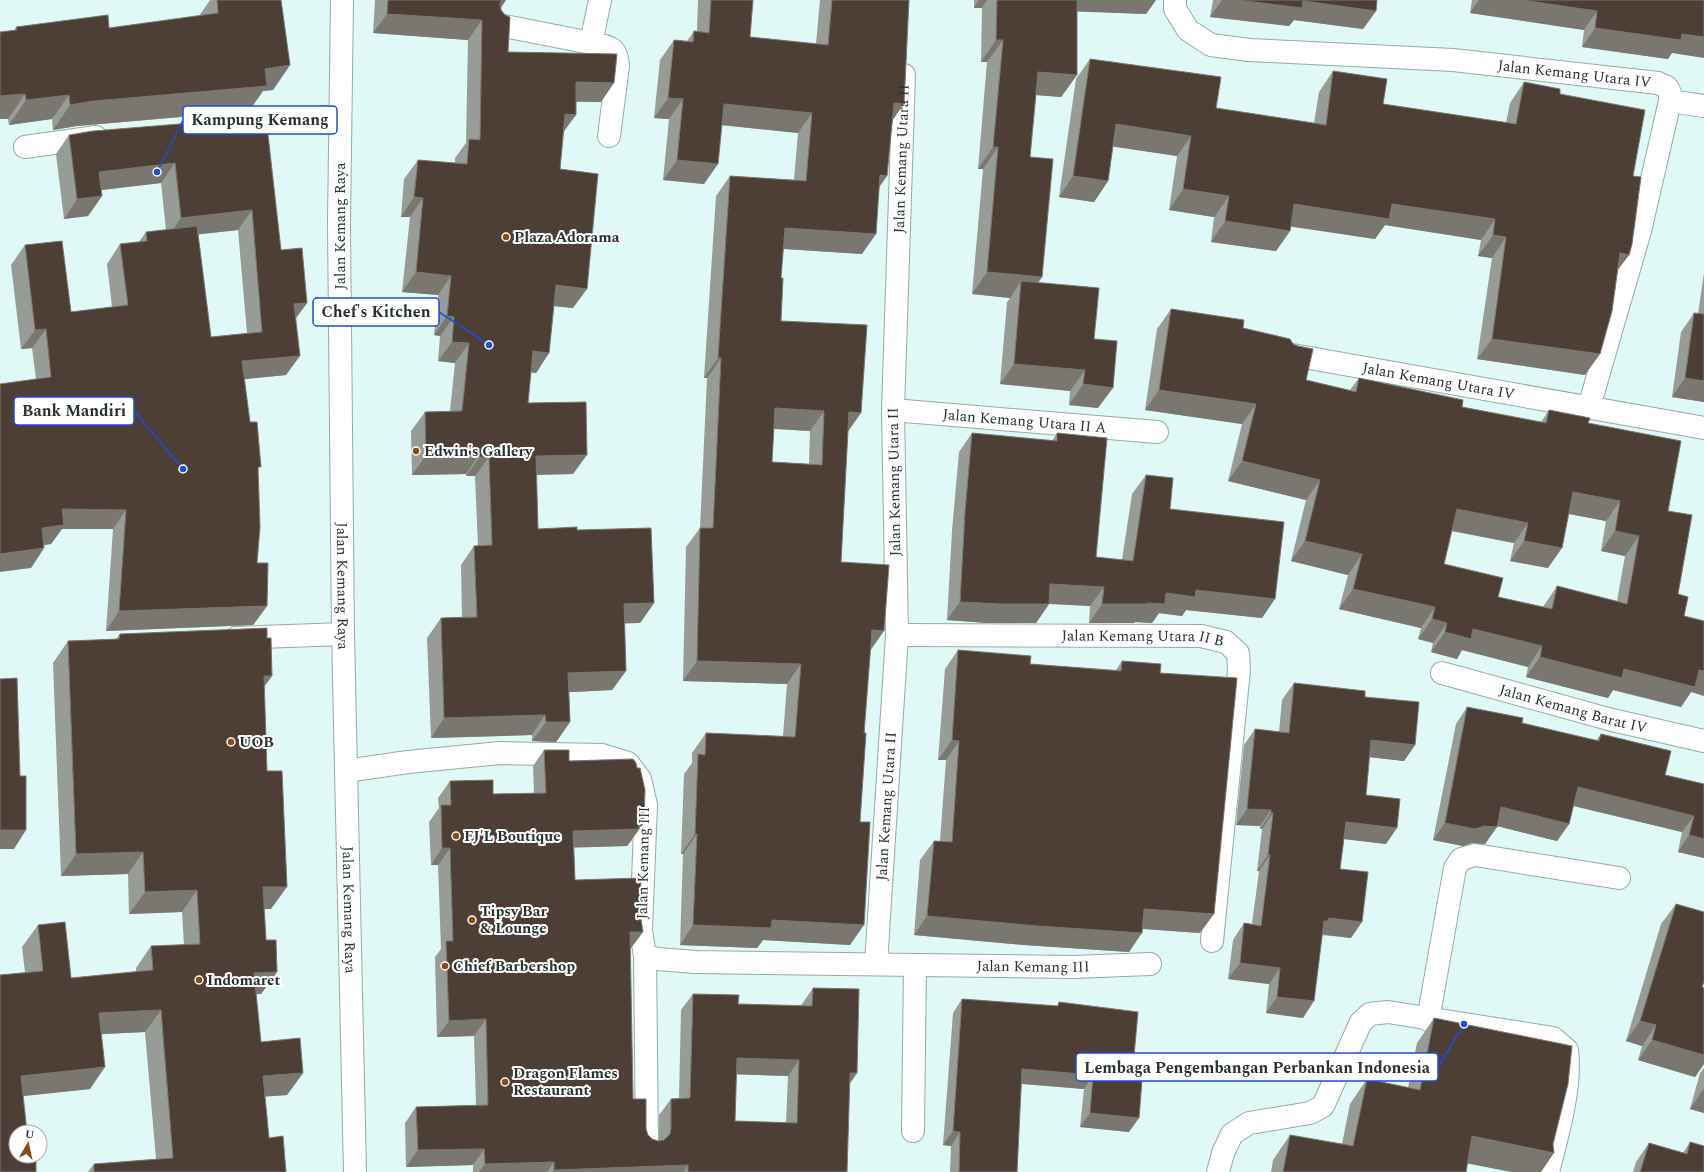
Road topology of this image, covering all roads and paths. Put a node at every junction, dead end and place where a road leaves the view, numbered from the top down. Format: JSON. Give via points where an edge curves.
{"nodes":[{"id":1,"x":342,"y":0,"type":"edge"},
{"id":2,"x":600,"y":0,"type":"edge"},
{"id":3,"x":1175,"y":0,"type":"edge"},
{"id":4,"x":499,"y":25,"type":"edge"},
{"id":5,"x":590,"y":43,"type":"junction"},
{"id":6,"x":905,"y":59,"type":"edge"},
{"id":7,"x":1670,"y":101,"type":"junction"},
{"id":8,"x":1704,"y":106,"type":"edge"},
{"id":9,"x":340,"y":116,"type":"junction"},
{"id":10,"x":213,"y":127,"type":"edge"},
{"id":11,"x":118,"y":135,"type":"edge"},
{"id":12,"x":610,"y":136,"type":"dead end"},
{"id":13,"x":25,"y":147,"type":"dead end"},
{"id":14,"x":1287,"y":354,"type":"edge"},
{"id":15,"x":1589,"y":407,"type":"junction"},
{"id":16,"x":893,"y":410,"type":"junction"},
{"id":17,"x":1704,"y":428,"type":"edge"},
{"id":18,"x":1157,"y":432,"type":"dead end"},
{"id":19,"x":343,"y":634,"type":"junction"},
{"id":20,"x":897,"y":635,"type":"junction"},
{"id":21,"x":216,"y":639,"type":"edge"},
{"id":22,"x":1442,"y":674,"type":"dead end"},
{"id":23,"x":1704,"y":741,"type":"edge"},
{"id":24,"x":346,"y":771,"type":"junction"},
{"id":25,"x":1619,"y":878,"type":"dead end"},
{"id":26,"x":1212,"y":941,"type":"dead end"},
{"id":27,"x":645,"y":956,"type":"junction"},
{"id":28,"x":876,"y":964,"type":"junction"},
{"id":29,"x":1150,"y":964,"type":"dead end"},
{"id":30,"x":915,"y":965,"type":"junction"},
{"id":31,"x":1428,"y":1020,"type":"junction"},
{"id":32,"x":913,"y":1130,"type":"dead end"},
{"id":33,"x":647,"y":1145,"type":"edge"},
{"id":34,"x":355,"y":1172,"type":"edge"},
{"id":35,"x":1218,"y":1172,"type":"edge"},
{"id":36,"x":1548,"y":1172,"type":"edge"}],
"edges":[{"from":1,"to":9,"type":"street","name":"Jalan Kemang Raya"},
{"from":2,"to":5,"type":"street"},
{"from":3,"to":7,"type":"street","name":"Jalan Kemang Utara IV","via":[[1175,9],[1188,30],[1211,45],[1249,50],[1453,60],[1658,83],[1667,87]]},
{"from":4,"to":5,"type":"street"},
{"from":5,"to":12,"type":"street","via":[[612,48],[618,55]]},
{"from":6,"to":16,"type":"street","name":"Jalan Kemang Utara II"},
{"from":7,"to":8,"type":"street"},
{"from":7,"to":15,"type":"street","name":"Jalan Kemang Utara IV","via":[[1640,231]]},
{"from":9,"to":10,"type":"street"},
{"from":9,"to":19,"type":"street","name":"Jalan Kemang Raya"},
{"from":11,"to":13,"type":"street","via":[[78,138]]},
{"from":14,"to":15,"type":"street","name":"Jalan Kemang Utara IV"},
{"from":15,"to":17,"type":"street","name":"Jalan Kemang Utara IV"},
{"from":16,"to":18,"type":"street","name":"Jalan Kemang Utara II A"},
{"from":16,"to":20,"type":"street","name":"Jalan Kemang Utara II"},
{"from":19,"to":21,"type":"street"},
{"from":19,"to":24,"type":"street","name":"Jalan Kemang Raya"},
{"from":20,"to":26,"type":"street","name":"Jalan Kemang Utara II B","via":[[1201,636],[1226,642],[1238,652],[1239,670]]},
{"from":20,"to":28,"type":"street","name":"Jalan Kemang Utara II"},
{"from":22,"to":23,"type":"street","name":"Jalan Kemang Barat IV","via":[[1612,720]]},
{"from":24,"to":27,"type":"street","name":"Jalan Kemang III","via":[[500,753],[602,754],[628,763],[640,779],[646,805],[642,930]]},
{"from":24,"to":34,"type":"street","name":"Jalan Kemang Raya"},
{"from":25,"to":31,"type":"street","via":[[1475,855],[1461,859],[1455,868]]},
{"from":27,"to":28,"type":"street","name":"Jalan Kemang III","via":[[695,962]]},
{"from":27,"to":33,"type":"street"},
{"from":28,"to":30,"type":"street","name":"Jalan Kemang III"},
{"from":29,"to":30,"type":"street","name":"Jalan Kemang III","via":[[1074,967]]},
{"from":30,"to":32,"type":"street"},
{"from":31,"to":35,"type":"street","via":[[1388,1012],[1370,1014],[1361,1022],[1323,1106],[1310,1112],[1248,1124],[1232,1134]]},
{"from":31,"to":36,"type":"street","via":[[1553,1038],[1567,1050],[1570,1066]]}]}
